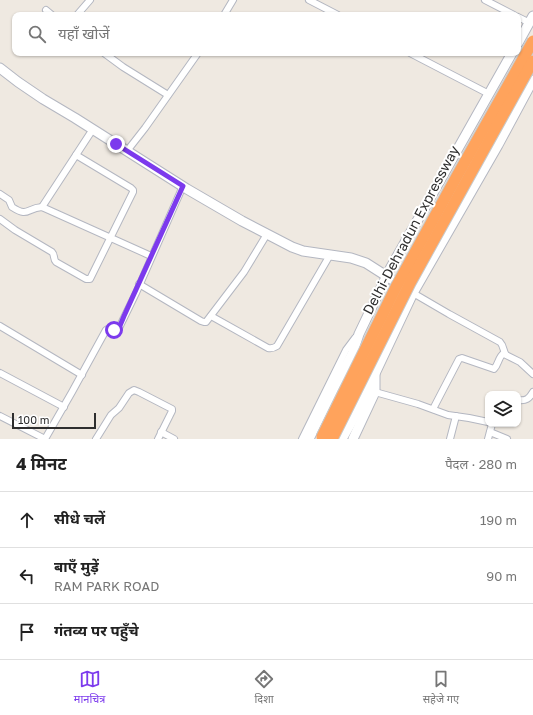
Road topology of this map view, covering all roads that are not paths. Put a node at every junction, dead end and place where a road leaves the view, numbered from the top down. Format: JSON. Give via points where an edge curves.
{"nodes":[{"id":1,"x":90,"y":0,"type":"edge"},
{"id":2,"x":233,"y":0,"type":"edge"},
{"id":3,"x":309,"y":0,"type":"edge"},
{"id":4,"x":485,"y":0,"type":"edge"},
{"id":5,"x":46,"y":10,"type":"dead end"},
{"id":6,"x":48,"y":12,"type":"edge"},
{"id":7,"x":80,"y":12,"type":"edge"},
{"id":8,"x":226,"y":12,"type":"edge"},
{"id":9,"x":332,"y":12,"type":"edge"},
{"id":10,"x":508,"y":12,"type":"edge"},
{"id":11,"x":521,"y":18,"type":"edge"},
{"id":12,"x":531,"y":20,"type":"edge"},
{"id":13,"x":521,"y":38,"type":"edge"},
{"id":14,"x":533,"y":41,"type":"edge"},
{"id":15,"x":108,"y":56,"type":"edge"},
{"id":16,"x":196,"y":56,"type":"edge"},
{"id":17,"x":416,"y":56,"type":"edge"},
{"id":18,"x":510,"y":56,"type":"edge"},
{"id":19,"x":533,"y":61,"type":"edge"},
{"id":20,"x":0,"y":68,"type":"edge"},
{"id":21,"x":533,"y":80,"type":"edge"},
{"id":22,"x":489,"y":94,"type":"junction"},
{"id":23,"x":168,"y":95,"type":"junction"},
{"id":24,"x":93,"y":129,"type":"junction"},
{"id":25,"x":127,"y":151,"type":"junction"},
{"id":26,"x":76,"y":155,"type":"junction"},
{"id":27,"x":183,"y":186,"type":"junction"},
{"id":28,"x":0,"y":194,"type":"edge"},
{"id":29,"x":42,"y":207,"type":"junction"},
{"id":30,"x":0,"y":218,"type":"edge"},
{"id":31,"x":267,"y":234,"type":"junction"},
{"id":32,"x":111,"y":238,"type":"junction"},
{"id":33,"x":330,"y":255,"type":"junction"},
{"id":34,"x":151,"y":256,"type":"junction"},
{"id":35,"x":387,"y":276,"type":"junction"},
{"id":36,"x":139,"y":284,"type":"junction"},
{"id":37,"x":413,"y":293,"type":"junction"},
{"id":38,"x":211,"y":316,"type":"junction"},
{"id":39,"x":0,"y":326,"type":"edge"},
{"id":40,"x":359,"y":334,"type":"junction"},
{"id":41,"x":504,"y":353,"type":"junction"},
{"id":42,"x":0,"y":373,"type":"edge"},
{"id":43,"x":375,"y":373,"type":"junction"},
{"id":44,"x":533,"y":374,"type":"edge"},
{"id":45,"x":82,"y":375,"type":"junction"},
{"id":46,"x":375,"y":392,"type":"junction"},
{"id":47,"x":533,"y":392,"type":"edge"},
{"id":48,"x":521,"y":400,"type":"edge"},
{"id":49,"x":64,"y":407,"type":"junction"},
{"id":50,"x":433,"y":409,"type":"junction"},
{"id":51,"x":0,"y":416,"type":"edge"},
{"id":52,"x":456,"y":416,"type":"junction"},
{"id":53,"x":485,"y":421,"type":"edge"},
{"id":54,"x":491,"y":427,"type":"edge"},
{"id":55,"x":161,"y":432,"type":"junction"},
{"id":56,"x":490,"y":432,"type":"junction"},
{"id":57,"x":327,"y":438,"type":"edge"},
{"id":58,"x":45,"y":439,"type":"edge"},
{"id":59,"x":96,"y":439,"type":"edge"},
{"id":60,"x":158,"y":439,"type":"edge"},
{"id":61,"x":174,"y":439,"type":"edge"},
{"id":62,"x":302,"y":439,"type":"edge"},
{"id":63,"x":309,"y":439,"type":"edge"},
{"id":64,"x":342,"y":439,"type":"edge"},
{"id":65,"x":354,"y":439,"type":"edge"},
{"id":66,"x":450,"y":439,"type":"edge"},
{"id":67,"x":488,"y":439,"type":"edge"},
{"id":68,"x":507,"y":439,"type":"edge"}],
"edges":[{"from":1,"to":7,"type":"street"},
{"from":2,"to":8,"type":"street"},
{"from":3,"to":9,"type":"street"},
{"from":4,"to":10,"type":"street"},
{"from":5,"to":6,"type":"street"},
{"from":11,"to":12,"type":"street"},
{"from":12,"to":13,"type":"street"},
{"from":14,"to":57,"type":"highway","name":"Delhi-Dehradun Expressway","bridge":true,"via":[[396,287]]},
{"from":15,"to":23,"type":"street"},
{"from":16,"to":23,"type":"street"},
{"from":17,"to":22,"type":"street"},
{"from":18,"to":22,"type":"street"},
{"from":19,"to":57,"type":"highway","name":"Delhi-Dehradun Expressway","bridge":true},
{"from":20,"to":24,"type":"street"},
{"from":21,"to":37,"type":"street"},
{"from":22,"to":35,"type":"street"},
{"from":23,"to":25,"type":"street"},
{"from":24,"to":25,"type":"street"},
{"from":24,"to":26,"type":"street"},
{"from":25,"to":27,"type":"street"},
{"from":26,"to":29,"type":"street"},
{"from":26,"to":32,"type":"street","via":[[133,190]]},
{"from":27,"to":31,"type":"street"},
{"from":27,"to":34,"type":"street"},
{"from":28,"to":29,"type":"street","via":[[9,200],[12,208],[22,212]]},
{"from":29,"to":32,"type":"street"},
{"from":30,"to":32,"type":"street","via":[[52,252],[56,262],[88,280]]},
{"from":31,"to":33,"type":"street","via":[[303,251]]},
{"from":31,"to":38,"type":"street","via":[[244,272]]},
{"from":32,"to":34,"type":"street"},
{"from":33,"to":35,"type":"street","via":[[358,260]]},
{"from":33,"to":38,"type":"street","via":[[275,348],[268,348]]},
{"from":34,"to":36,"type":"street"},
{"from":35,"to":37,"type":"street"},
{"from":35,"to":40,"type":"street"},
{"from":36,"to":38,"type":"street","via":[[201,321],[206,322]]},
{"from":36,"to":45,"type":"street","via":[[119,328],[107,328]]},
{"from":37,"to":41,"type":"street","via":[[500,342]]},
{"from":37,"to":43,"type":"street"},
{"from":39,"to":45,"type":"street"},
{"from":40,"to":62,"type":"street","via":[[346,350]]},
{"from":40,"to":63,"type":"street","via":[[354,352]]},
{"from":41,"to":44,"type":"street","via":[[520,362]]},
{"from":41,"to":50,"type":"street","via":[[494,369],[459,359]]},
{"from":42,"to":49,"type":"street"},
{"from":43,"to":46,"type":"street"},
{"from":43,"to":64,"type":"street"},
{"from":45,"to":49,"type":"street"},
{"from":46,"to":50,"type":"street"},
{"from":46,"to":65,"type":"street"},
{"from":47,"to":48,"type":"street","via":[[528,399]]},
{"from":49,"to":58,"type":"street"},
{"from":50,"to":52,"type":"street"},
{"from":51,"to":58,"type":"street"},
{"from":52,"to":53,"type":"street"},
{"from":52,"to":66,"type":"street"},
{"from":54,"to":56,"type":"street"},
{"from":55,"to":59,"type":"street","via":[[172,409],[134,390],[110,416]]},
{"from":55,"to":60,"type":"street"},
{"from":55,"to":61,"type":"street"},
{"from":56,"to":67,"type":"street"},
{"from":56,"to":68,"type":"street"}]}
